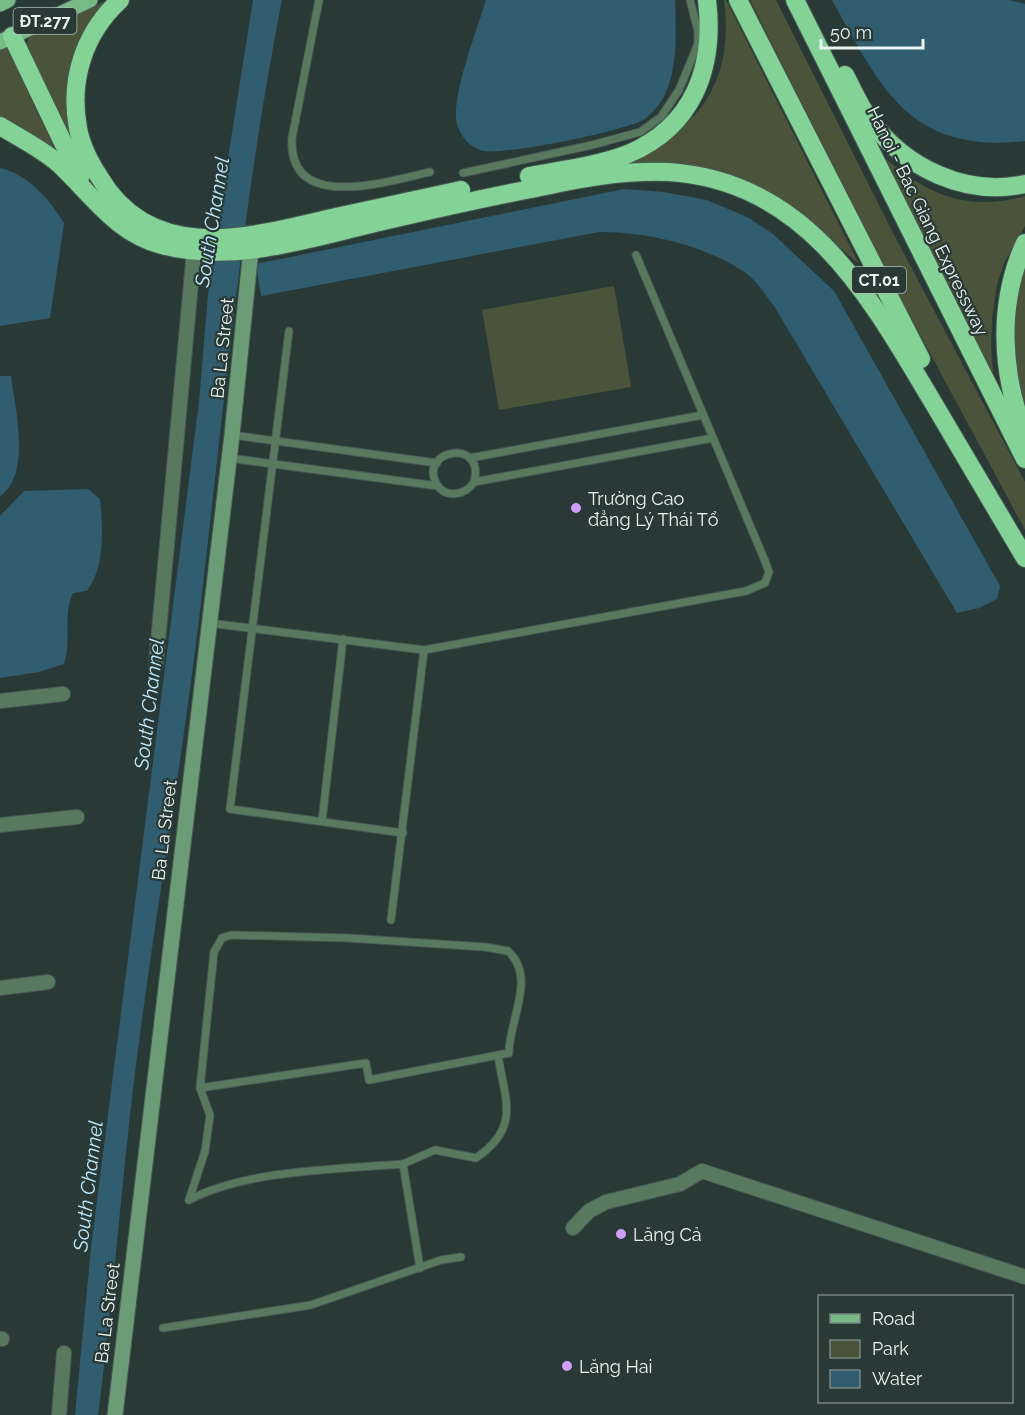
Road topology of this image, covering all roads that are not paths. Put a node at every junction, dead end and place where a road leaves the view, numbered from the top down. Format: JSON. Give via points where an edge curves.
{"nodes":[{"id":1,"x":8,"y":0,"type":"edge"},
{"id":2,"x":90,"y":0,"type":"edge"},
{"id":3,"x":120,"y":0,"type":"edge"},
{"id":4,"x":319,"y":0,"type":"edge"},
{"id":5,"x":690,"y":0,"type":"edge"},
{"id":6,"x":707,"y":0,"type":"edge"},
{"id":7,"x":738,"y":0,"type":"edge"},
{"id":8,"x":795,"y":0,"type":"edge"},
{"id":9,"x":804,"y":0,"type":"edge"},
{"id":10,"x":0,"y":4,"type":"edge"},
{"id":11,"x":6,"y":39,"type":"edge"},
{"id":12,"x":0,"y":126,"type":"edge"},
{"id":13,"x":430,"y":172,"type":"dead end"},
{"id":14,"x":463,"y":173,"type":"dead end"},
{"id":15,"x":1025,"y":184,"type":"edge"},
{"id":16,"x":86,"y":190,"type":"junction"},
{"id":17,"x":1025,"y":243,"type":"edge"},
{"id":18,"x":197,"y":245,"type":"junction"},
{"id":19,"x":251,"y":249,"type":"junction"},
{"id":20,"x":636,"y":255,"type":"dead end"},
{"id":21,"x":289,"y":331,"type":"dead end"},
{"id":22,"x":703,"y":415,"type":"junction"},
{"id":23,"x":232,"y":435,"type":"junction"},
{"id":24,"x":1025,"y":435,"type":"edge"},
{"id":25,"x":713,"y":438,"type":"junction"},
{"id":26,"x":276,"y":441,"type":"junction"},
{"id":27,"x":229,"y":458,"type":"junction"},
{"id":28,"x":470,"y":458,"type":"junction"},
{"id":29,"x":1025,"y":459,"type":"edge"},
{"id":30,"x":436,"y":463,"type":"junction"},
{"id":31,"x":272,"y":464,"type":"junction"},
{"id":32,"x":474,"y":482,"type":"junction"},
{"id":33,"x":438,"y":486,"type":"junction"},
{"id":34,"x":1025,"y":557,"type":"edge"},
{"id":35,"x":209,"y":623,"type":"junction"},
{"id":36,"x":252,"y":628,"type":"junction"},
{"id":37,"x":343,"y":639,"type":"junction"},
{"id":38,"x":424,"y":650,"type":"junction"},
{"id":39,"x":156,"y":663,"type":"dead end"},
{"id":40,"x":63,"y":694,"type":"dead end"},
{"id":41,"x":0,"y":700,"type":"edge"},
{"id":42,"x":77,"y":817,"type":"dead end"},
{"id":43,"x":322,"y":821,"type":"junction"},
{"id":44,"x":0,"y":825,"type":"edge"},
{"id":45,"x":403,"y":833,"type":"junction"},
{"id":46,"x":391,"y":920,"type":"dead end"},
{"id":47,"x":48,"y":982,"type":"dead end"},
{"id":48,"x":0,"y":988,"type":"edge"},
{"id":49,"x":498,"y":1055,"type":"junction"},
{"id":50,"x":200,"y":1088,"type":"junction"},
{"id":51,"x":403,"y":1164,"type":"junction"},
{"id":52,"x":573,"y":1228,"type":"dead end"},
{"id":53,"x":461,"y":1257,"type":"dead end"},
{"id":54,"x":420,"y":1268,"type":"junction"},
{"id":55,"x":1025,"y":1277,"type":"edge"},
{"id":56,"x":163,"y":1328,"type":"dead end"},
{"id":57,"x":64,"y":1353,"type":"dead end"},
{"id":58,"x":59,"y":1415,"type":"edge"},
{"id":59,"x":115,"y":1415,"type":"edge"}],
"edges":[{"from":1,"to":10,"type":"main road","number":"ĐT.277"},
{"from":2,"to":11,"type":"main road","number":"ĐT.277"},
{"from":3,"to":18,"type":"highway","via":[[96,28],[82,57],[75,95],[79,134],[96,172],[120,206],[149,225]]},
{"from":4,"to":13,"type":"lane","via":[[292,138],[291,153],[297,165],[317,184],[333,188]]},
{"from":5,"to":14,"type":"lane","via":[[698,44],[679,90],[662,117],[630,135]]},
{"from":6,"to":18,"type":"highway","via":[[706,67],[693,98],[673,124],[627,154]]},
{"from":7,"to":34,"type":"highway","number":"CT.01"},
{"from":8,"to":29,"type":"highway","name":"Hanoi - Bac Giang Expressway","number":"CT.01"},
{"from":9,"to":15,"type":"highway","via":[[868,118],[899,151],[961,183],[993,188]]},
{"from":11,"to":16,"type":"highway"},
{"from":12,"to":16,"type":"highway","via":[[45,153]]},
{"from":16,"to":18,"type":"highway","via":[[112,218],[140,237],[164,246]]},
{"from":17,"to":24,"type":"highway","via":[[1008,289],[1005,321],[1012,398]]},
{"from":18,"to":19,"type":"highway"},
{"from":18,"to":39,"type":"street"},
{"from":19,"to":23,"type":"street","name":"Ba La Street"},
{"from":19,"to":34,"type":"highway","via":[[586,177],[670,172],[727,184],[794,219],[853,275],[881,314]]},
{"from":20,"to":22,"type":"lane"},
{"from":21,"to":26,"type":"lane"},
{"from":22,"to":25,"type":"lane"},
{"from":22,"to":28,"type":"lane"},
{"from":23,"to":26,"type":"lane"},
{"from":23,"to":27,"type":"street","name":"Ba La Street"},
{"from":25,"to":32,"type":"lane"},
{"from":25,"to":38,"type":"lane","via":[[769,572],[765,583],[746,591]]},
{"from":26,"to":30,"type":"lane"},
{"from":26,"to":31,"type":"lane"},
{"from":27,"to":31,"type":"lane"},
{"from":27,"to":35,"type":"street","name":"Ba La Street"},
{"from":28,"to":30,"type":"lane","via":[[450,453]]},
{"from":28,"to":32,"type":"lane","via":[[476,469]]},
{"from":30,"to":33,"type":"lane","via":[[434,475]]},
{"from":31,"to":33,"type":"lane"},
{"from":31,"to":36,"type":"lane"},
{"from":32,"to":33,"type":"lane","via":[[459,494],[445,492]]},
{"from":35,"to":36,"type":"lane"},
{"from":35,"to":59,"type":"street","name":"Ba La Street"},
{"from":36,"to":37,"type":"lane"},
{"from":36,"to":43,"type":"lane","via":[[230,809]]},
{"from":37,"to":38,"type":"lane"},
{"from":37,"to":43,"type":"lane"},
{"from":38,"to":45,"type":"lane"},
{"from":40,"to":41,"type":"street"},
{"from":42,"to":44,"type":"street"},
{"from":43,"to":45,"type":"lane"},
{"from":45,"to":46,"type":"lane"},
{"from":47,"to":48,"type":"street"},
{"from":49,"to":50,"type":"lane","via":[[369,1080],[366,1063]]},
{"from":49,"to":50,"type":"lane","via":[[509,1053],[522,983],[520,967],[508,951],[348,938],[231,935],[219,940],[214,952]]},
{"from":49,"to":51,"type":"lane","via":[[507,1120],[495,1142],[476,1158],[435,1150]]},
{"from":50,"to":51,"type":"lane","via":[[210,1115],[206,1151],[189,1200],[236,1183]]},
{"from":51,"to":54,"type":"lane"},
{"from":52,"to":55,"type":"street","via":[[606,1202],[680,1184],[702,1171]]},
{"from":53,"to":54,"type":"lane"},
{"from":54,"to":56,"type":"lane","via":[[311,1305]]},
{"from":57,"to":58,"type":"street"}]}
